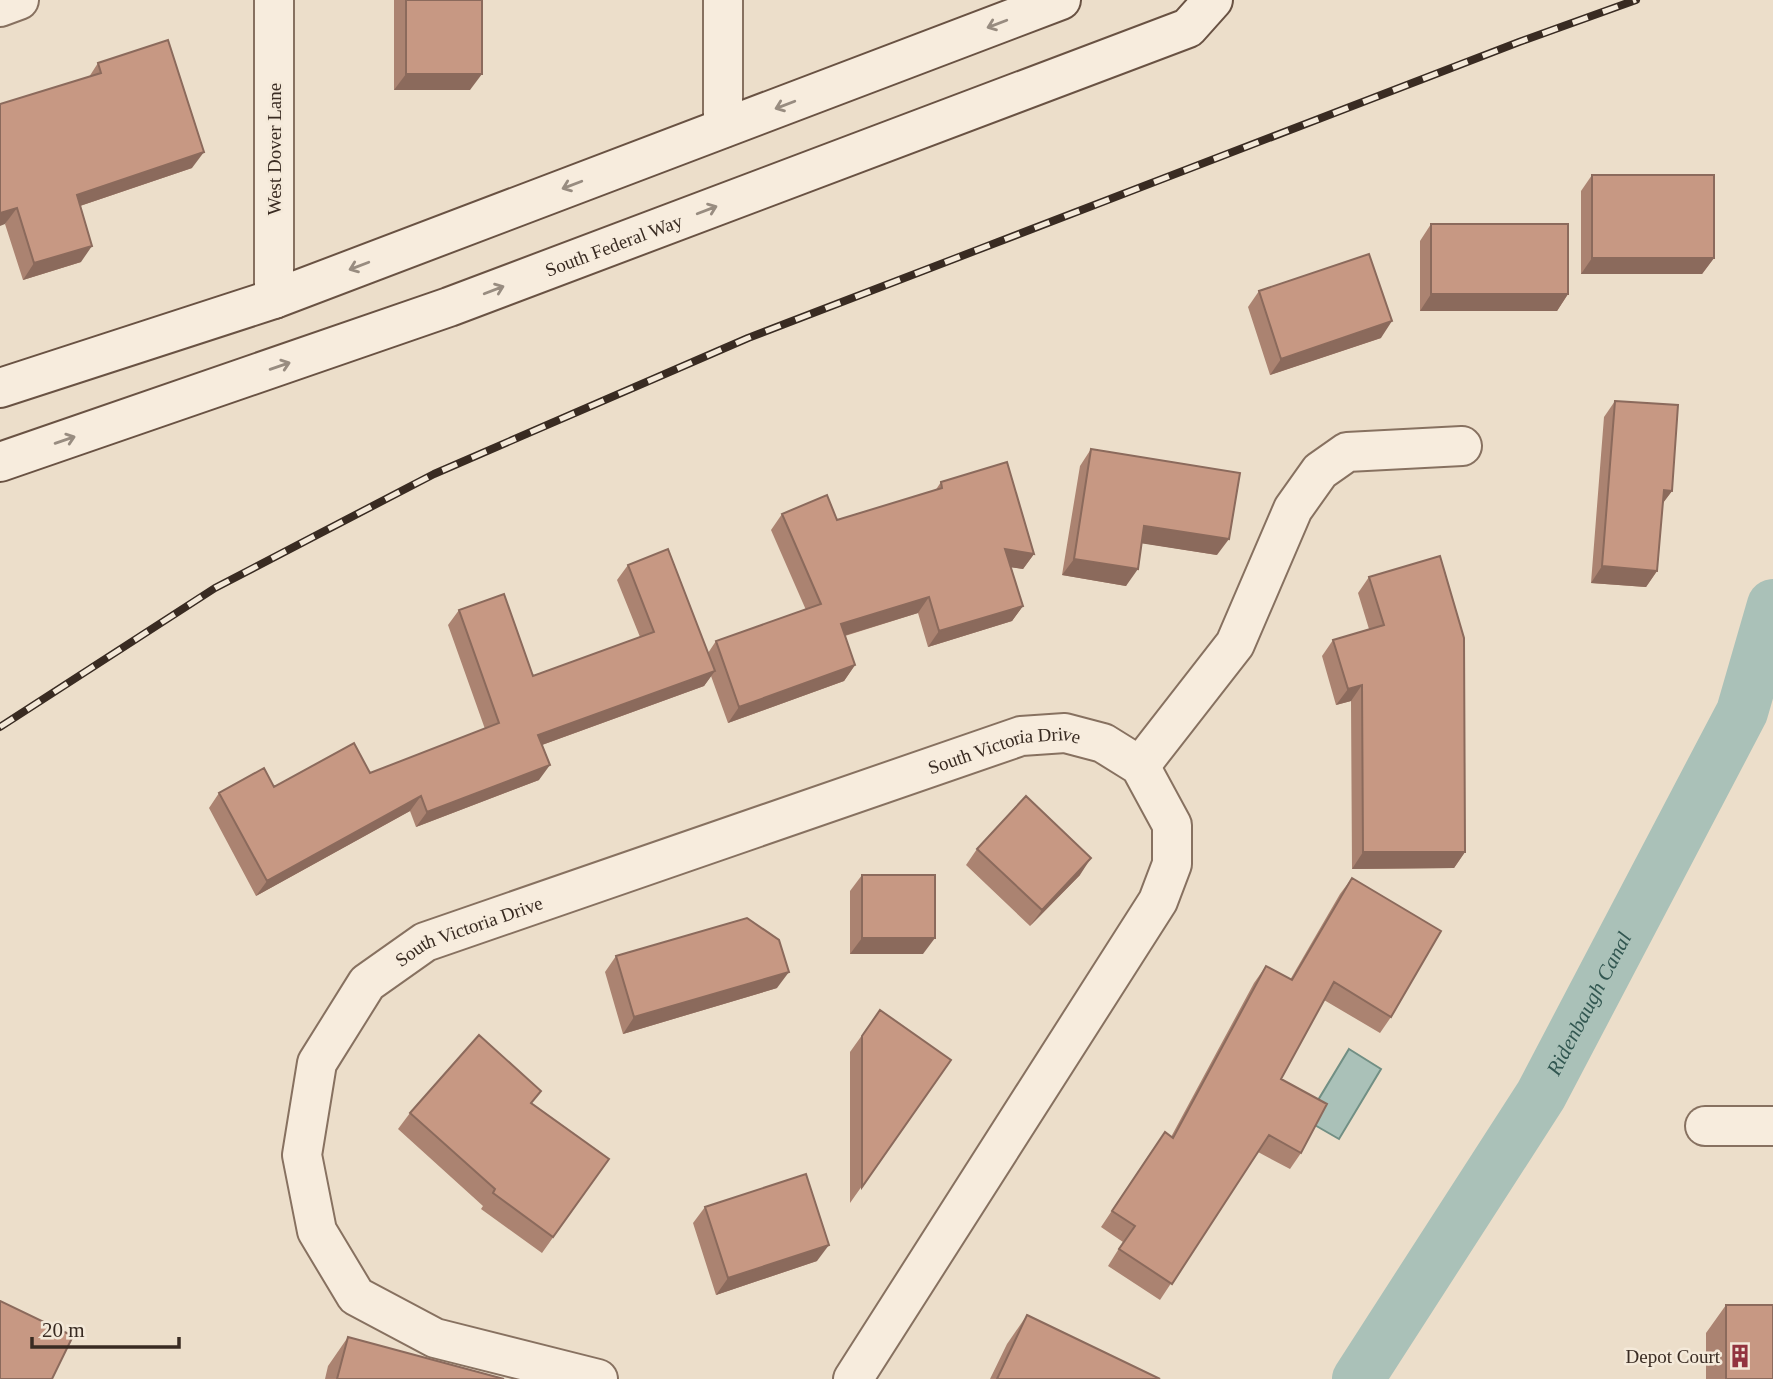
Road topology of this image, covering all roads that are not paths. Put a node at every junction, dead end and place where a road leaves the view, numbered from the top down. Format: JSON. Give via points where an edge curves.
{"nodes":[{"id":1,"x":19,"y":0,"type":"edge"},
{"id":2,"x":274,"y":0,"type":"edge"},
{"id":3,"x":723,"y":0,"type":"edge"},
{"id":4,"x":1061,"y":0,"type":"edge"},
{"id":5,"x":1213,"y":0,"type":"edge"},
{"id":6,"x":0,"y":7,"type":"edge"},
{"id":7,"x":723,"y":128,"type":"junction"},
{"id":8,"x":274,"y":299,"type":"junction"},
{"id":9,"x":0,"y":388,"type":"edge"},
{"id":10,"x":1462,"y":446,"type":"dead end"},
{"id":11,"x":0,"y":463,"type":"edge"},
{"id":12,"x":1140,"y":766,"type":"junction"},
{"id":13,"x":1704,"y":1126,"type":"dead end"},
{"id":14,"x":1773,"y":1126,"type":"edge"},
{"id":15,"x":598,"y":1379,"type":"edge"},
{"id":16,"x":853,"y":1379,"type":"edge"}],
"edges":[{"from":1,"to":6,"type":"street"},
{"from":2,"to":8,"type":"street","name":"West Dover Lane"},
{"from":3,"to":7,"type":"street"},
{"from":4,"to":7,"type":"street","one_way":true},
{"from":11,"to":5,"type":"street","name":"South Federal Way","one_way":true,"via":[[449,307],[1188,28]]},
{"from":7,"to":8,"type":"street","one_way":true},
{"from":8,"to":9,"type":"street"},
{"from":10,"to":12,"type":"street","via":[[1347,452],[1320,471],[1293,509],[1235,644]]},
{"from":12,"to":15,"type":"street","name":"South Victoria Drive","via":[[1104,743],[1065,733],[1021,736],[425,942],[367,983],[317,1063],[302,1155],[323,1242],[356,1296],[435,1338]]},
{"from":12,"to":16,"type":"street","name":"South Victoria Drive","via":[[1171,825],[1172,864],[1158,901]]},
{"from":13,"to":14,"type":"street"}]}
